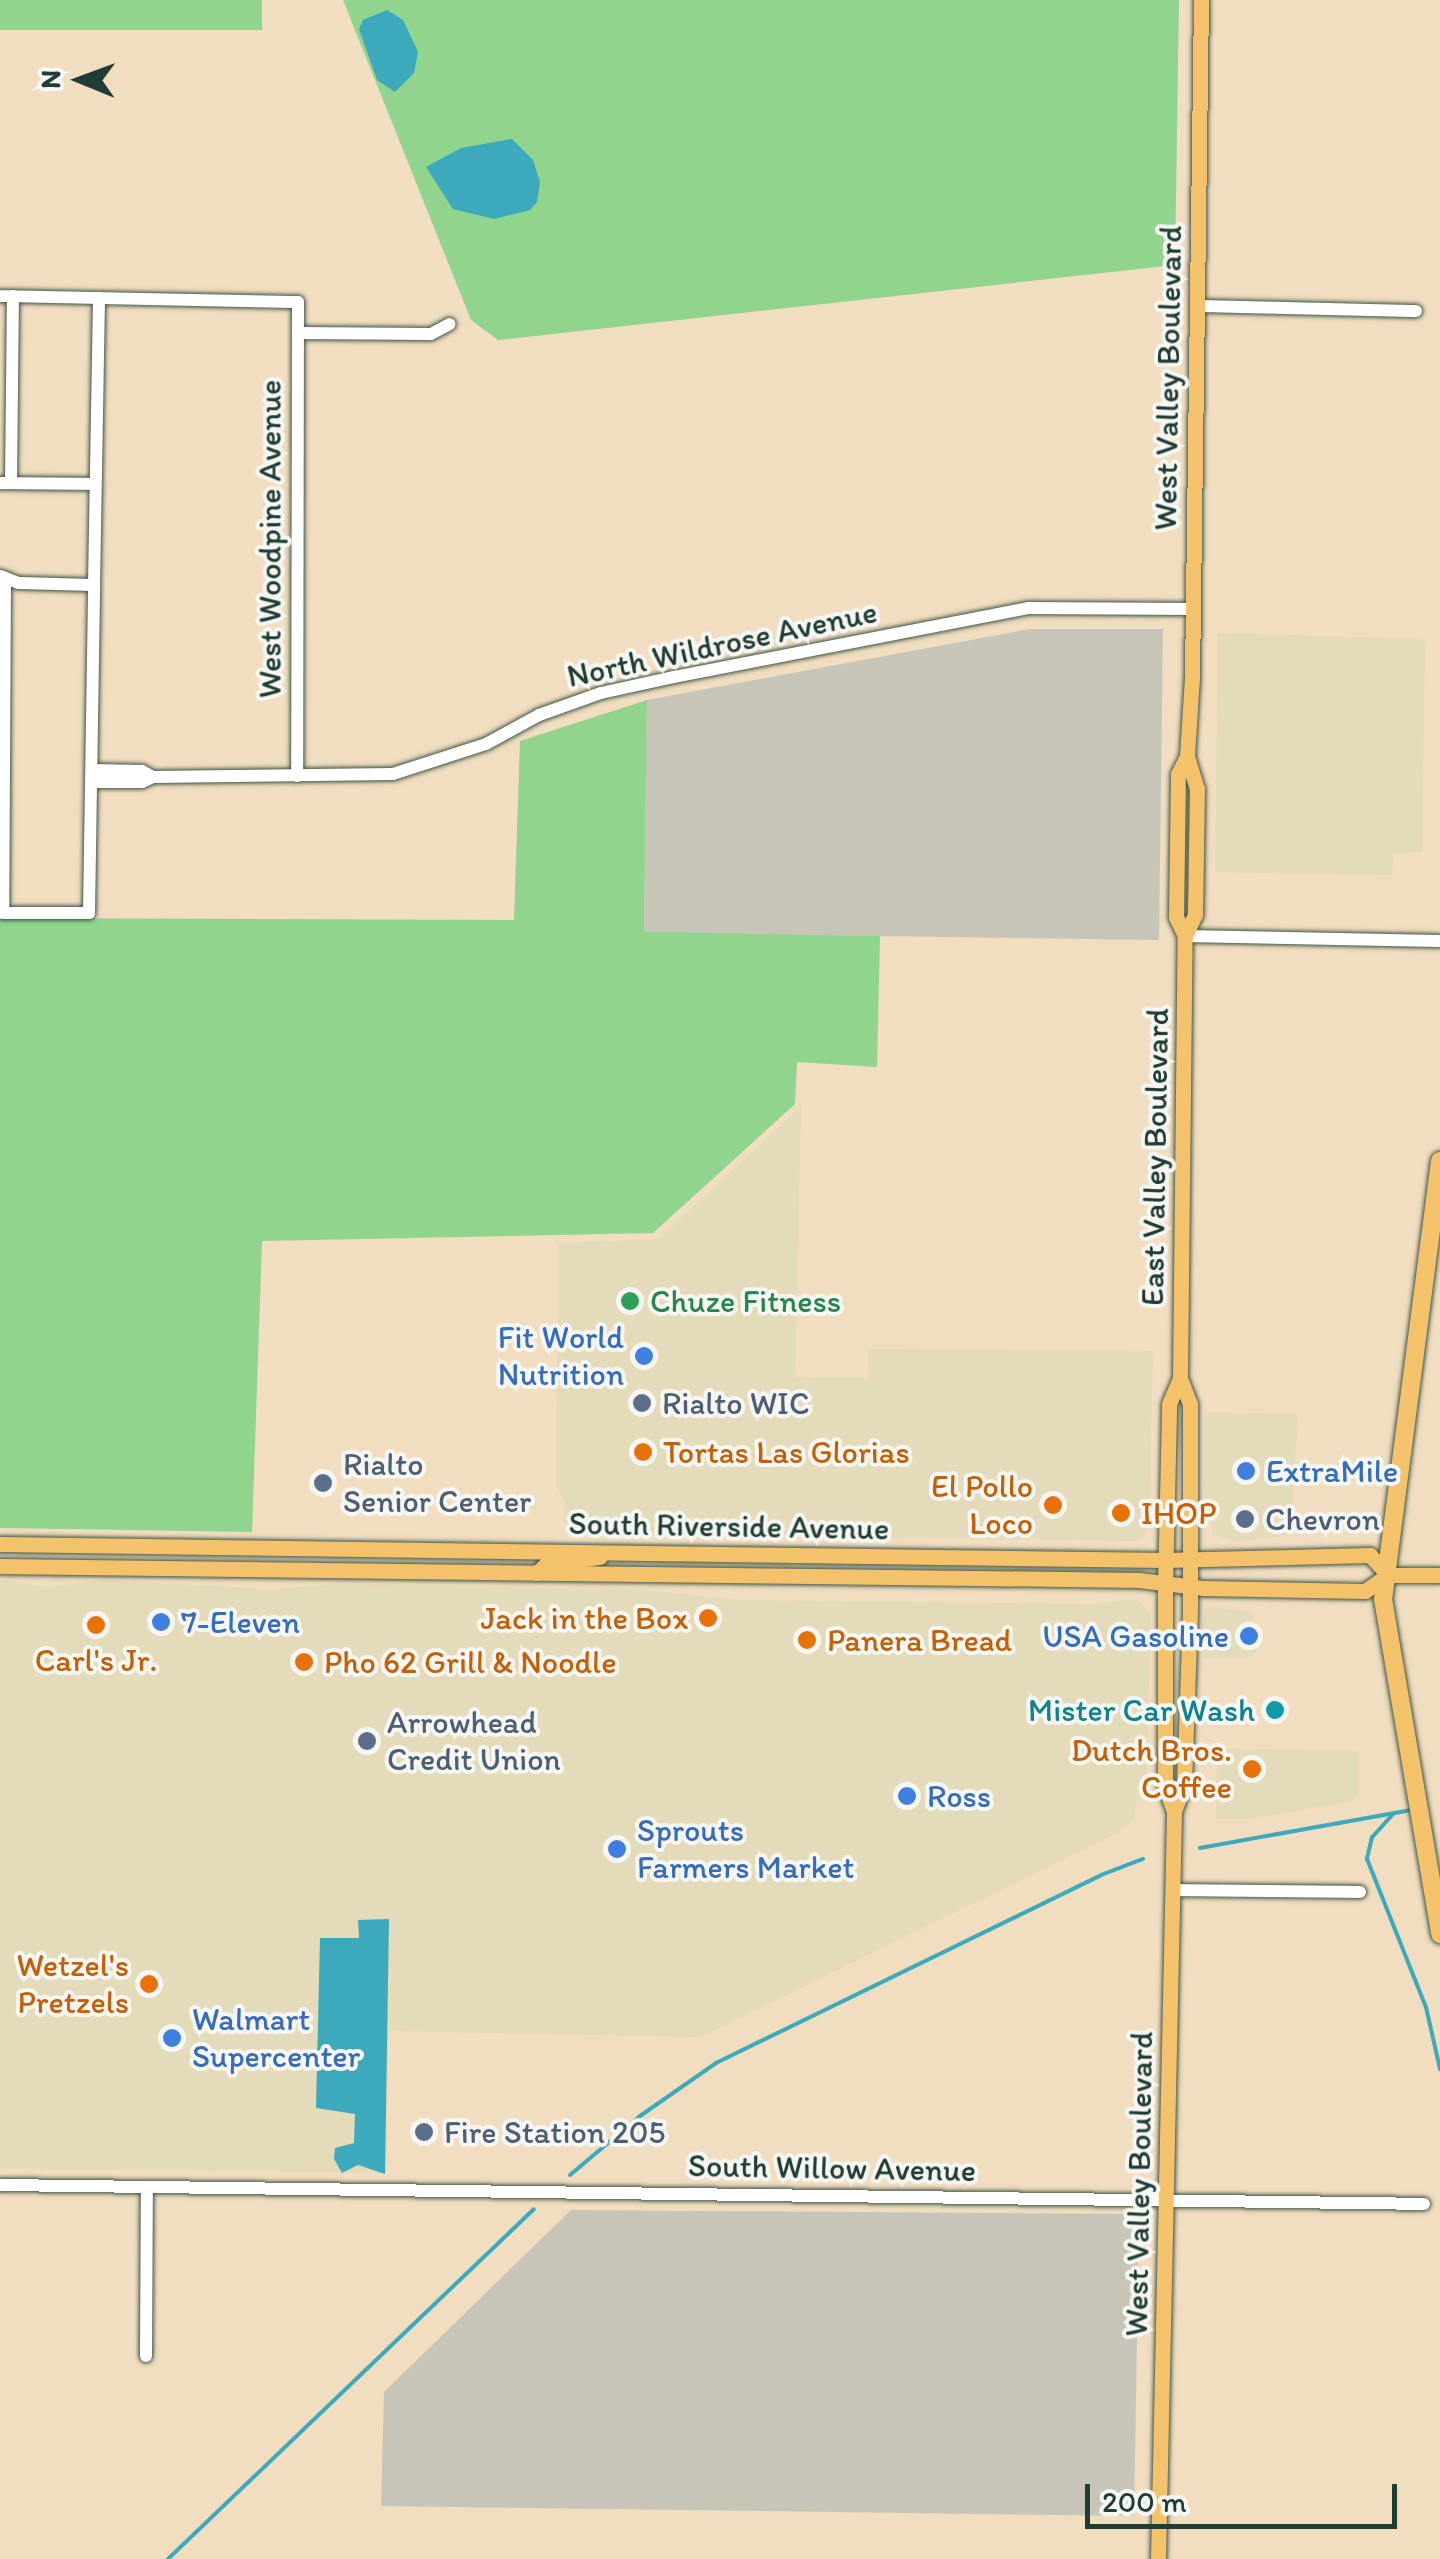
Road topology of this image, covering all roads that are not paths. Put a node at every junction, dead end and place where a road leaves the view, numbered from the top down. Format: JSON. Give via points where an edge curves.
{"nodes":[{"id":1,"x":1200,"y":0,"type":"edge"},
{"id":2,"x":6,"y":296,"type":"edge"},
{"id":3,"x":99,"y":298,"type":"junction"},
{"id":4,"x":1196,"y":306,"type":"junction"},
{"id":5,"x":1416,"y":311,"type":"dead end"},
{"id":6,"x":450,"y":324,"type":"dead end"},
{"id":7,"x":298,"y":333,"type":"junction"},
{"id":8,"x":5,"y":483,"type":"edge"},
{"id":9,"x":95,"y":484,"type":"junction"},
{"id":10,"x":2,"y":578,"type":"edge"},
{"id":11,"x":94,"y":585,"type":"junction"},
{"id":12,"x":1193,"y":610,"type":"junction"},
{"id":13,"x":2,"y":767,"type":"edge"},
{"id":14,"x":93,"y":776,"type":"junction"},
{"id":15,"x":297,"y":776,"type":"junction"},
{"id":16,"x":1184,"y":936,"type":"junction"},
{"id":17,"x":1440,"y":941,"type":"edge"},
{"id":18,"x":1440,"y":1161,"type":"edge"},
{"id":19,"x":1180,"y":1378,"type":"junction"},
{"id":20,"x":0,"y":1544,"type":"edge"},
{"id":21,"x":607,"y":1552,"type":"junction"},
{"id":22,"x":0,"y":1566,"type":"edge"},
{"id":23,"x":1165,"y":1571,"type":"junction"},
{"id":24,"x":1190,"y":1572,"type":"junction"},
{"id":25,"x":537,"y":1574,"type":"junction"},
{"id":26,"x":1388,"y":1575,"type":"junction"},
{"id":27,"x":1440,"y":1576,"type":"edge"},
{"id":28,"x":1174,"y":1811,"type":"junction"},
{"id":29,"x":1172,"y":1890,"type":"junction"},
{"id":30,"x":1360,"y":1892,"type":"dead end"},
{"id":31,"x":1440,"y":1934,"type":"edge"},
{"id":32,"x":0,"y":2185,"type":"edge"},
{"id":33,"x":146,"y":2187,"type":"junction"},
{"id":34,"x":1166,"y":2200,"type":"junction"},
{"id":35,"x":1424,"y":2204,"type":"dead end"},
{"id":36,"x":146,"y":2356,"type":"dead end"},
{"id":37,"x":1158,"y":2559,"type":"edge"}],
"edges":[{"from":1,"to":4,"type":"main road","name":"West Valley Boulevard"},
{"from":2,"to":3,"type":"street"},
{"from":2,"to":8,"type":"street"},
{"from":3,"to":7,"type":"street","name":"West Woodpine Avenue","via":[[298,302]]},
{"from":3,"to":9,"type":"street"},
{"from":4,"to":5,"type":"street"},
{"from":4,"to":12,"type":"main road","name":"West Valley Boulevard"},
{"from":6,"to":7,"type":"street","via":[[430,334]]},
{"from":7,"to":15,"type":"street","name":"West Woodpine Avenue"},
{"from":8,"to":9,"type":"street"},
{"from":9,"to":11,"type":"street"},
{"from":10,"to":11,"type":"street"},
{"from":10,"to":13,"type":"street"},
{"from":11,"to":14,"type":"street"},
{"from":12,"to":15,"type":"street","name":"North Wildrose Avenue","via":[[1048,607],[994,614],[601,693],[412,770]]},
{"from":12,"to":16,"type":"main road","name":"West Valley Boulevard","via":[[1187,756],[1197,789],[1196,915]]},
{"from":13,"to":14,"type":"street","via":[[3,913],[89,913]]},
{"from":14,"to":15,"type":"street","name":"North Wildrose Avenue"},
{"from":16,"to":17,"type":"street"},
{"from":16,"to":19,"type":"main road","name":"East Valley Boulevard"},
{"from":18,"to":26,"type":"highway"},
{"from":19,"to":23,"type":"main road","name":"East Valley Boulevard","via":[[1169,1404]]},
{"from":19,"to":24,"type":"main road","name":"East Valley Boulevard","via":[[1190,1404]]},
{"from":20,"to":21,"type":"main road","name":"South Riverside Avenue"},
{"from":21,"to":23,"type":"main road","name":"South Riverside Avenue"},
{"from":21,"to":25,"type":"main road","via":[[594,1561],[548,1563]]},
{"from":22,"to":25,"type":"main road","name":"South Riverside Avenue"},
{"from":23,"to":24,"type":"main road","name":"South Riverside Avenue"},
{"from":23,"to":24,"type":"main road","name":"South Riverside Avenue"},
{"from":23,"to":25,"type":"main road","name":"South Riverside Avenue"},
{"from":23,"to":28,"type":"main road","name":"West Valley Boulevard","via":[[1165,1788]]},
{"from":24,"to":26,"type":"main road","name":"South Riverside Avenue","via":[[1365,1591]]},
{"from":24,"to":26,"type":"main road","name":"South Riverside Avenue","via":[[1370,1555]]},
{"from":24,"to":28,"type":"main road","name":"West Valley Boulevard","via":[[1184,1785]]},
{"from":26,"to":27,"type":"main road","name":"South Riverside Avenue"},
{"from":26,"to":31,"type":"highway","via":[[1387,1638]]},
{"from":28,"to":29,"type":"main road","name":"West Valley Boulevard"},
{"from":29,"to":30,"type":"street"},
{"from":29,"to":34,"type":"main road","name":"West Valley Boulevard"},
{"from":32,"to":33,"type":"street","name":"South Willow Avenue"},
{"from":33,"to":34,"type":"street","name":"South Willow Avenue"},
{"from":33,"to":36,"type":"street"},
{"from":34,"to":35,"type":"street","name":"South Willow Avenue"},
{"from":34,"to":37,"type":"main road","name":"West Valley Boulevard"}]}
